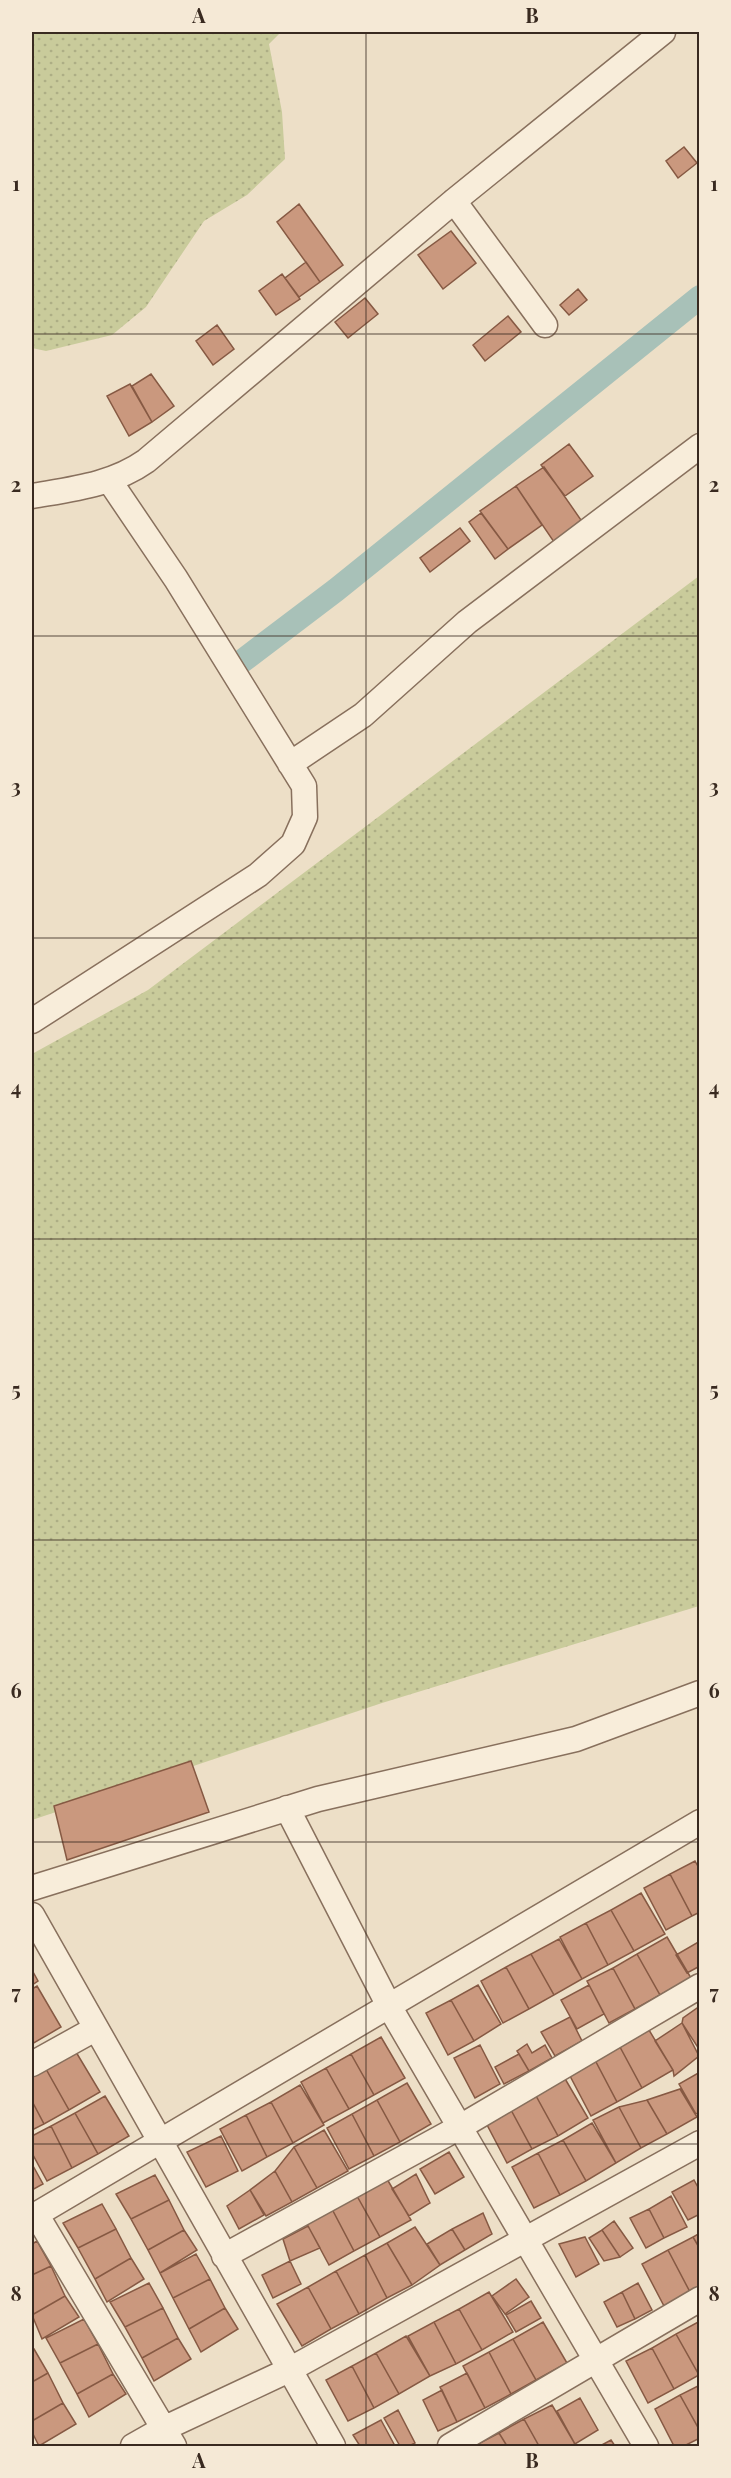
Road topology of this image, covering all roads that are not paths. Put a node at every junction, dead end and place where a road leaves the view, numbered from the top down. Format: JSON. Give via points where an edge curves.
{"nodes":[{"id":1,"x":663,"y":32,"type":"edge"},
{"id":2,"x":454,"y":201,"type":"junction"},
{"id":3,"x":545,"y":325,"type":"dead end"},
{"id":4,"x":699,"y":446,"type":"edge"},
{"id":5,"x":109,"y":480,"type":"junction"},
{"id":6,"x":32,"y":496,"type":"edge"},
{"id":7,"x":290,"y":764,"type":"junction"},
{"id":8,"x":32,"y":1021,"type":"edge"},
{"id":9,"x":699,"y":1693,"type":"edge"},
{"id":10,"x":287,"y":1808,"type":"junction"},
{"id":11,"x":699,"y":1822,"type":"edge"},
{"id":12,"x":32,"y":1888,"type":"edge"},
{"id":13,"x":32,"y":1915,"type":"edge"},
{"id":14,"x":699,"y":1986,"type":"edge"},
{"id":15,"x":389,"y":2006,"type":"junction"},
{"id":16,"x":95,"y":2029,"type":"junction"},
{"id":17,"x":32,"y":2064,"type":"edge"},
{"id":18,"x":460,"y":2127,"type":"junction"},
{"id":19,"x":159,"y":2142,"type":"junction"},
{"id":20,"x":699,"y":2143,"type":"edge"},
{"id":21,"x":34,"y":2216,"type":"edge"},
{"id":22,"x":525,"y":2239,"type":"junction"},
{"id":23,"x":224,"y":2256,"type":"junction"},
{"id":24,"x":699,"y":2299,"type":"edge"},
{"id":25,"x":596,"y":2361,"type":"junction"},
{"id":26,"x":289,"y":2370,"type":"junction"},
{"id":27,"x":169,"y":2438,"type":"edge"},
{"id":28,"x":133,"y":2446,"type":"edge"},
{"id":29,"x":333,"y":2446,"type":"edge"},
{"id":30,"x":450,"y":2446,"type":"edge"},
{"id":31,"x":646,"y":2446,"type":"edge"}],
"edges":[{"from":1,"to":2,"type":"street"},
{"from":2,"to":3,"type":"street"},
{"from":2,"to":5,"type":"street","via":[[146,461]]},
{"from":4,"to":7,"type":"street","via":[[467,622],[363,715]]},
{"from":5,"to":6,"type":"street"},
{"from":5,"to":7,"type":"street","via":[[176,579]]},
{"from":7,"to":8,"type":"street","via":[[304,786],[305,818],[293,844],[258,875]]},
{"from":9,"to":10,"type":"street","via":[[576,1739]]},
{"from":10,"to":12,"type":"street"},
{"from":10,"to":15,"type":"street"},
{"from":11,"to":15,"type":"street"},
{"from":13,"to":16,"type":"street"},
{"from":14,"to":18,"type":"street"},
{"from":15,"to":18,"type":"street"},
{"from":15,"to":19,"type":"street"},
{"from":16,"to":17,"type":"street"},
{"from":16,"to":19,"type":"street"},
{"from":18,"to":22,"type":"street"},
{"from":18,"to":23,"type":"street"},
{"from":19,"to":21,"type":"street"},
{"from":19,"to":23,"type":"street"},
{"from":20,"to":22,"type":"street"},
{"from":21,"to":27,"type":"street"},
{"from":22,"to":25,"type":"street"},
{"from":22,"to":26,"type":"street"},
{"from":23,"to":26,"type":"street"},
{"from":24,"to":25,"type":"street"},
{"from":25,"to":30,"type":"street"},
{"from":25,"to":31,"type":"street"},
{"from":26,"to":27,"type":"street"},
{"from":26,"to":29,"type":"street"},
{"from":27,"to":28,"type":"street"}]}
